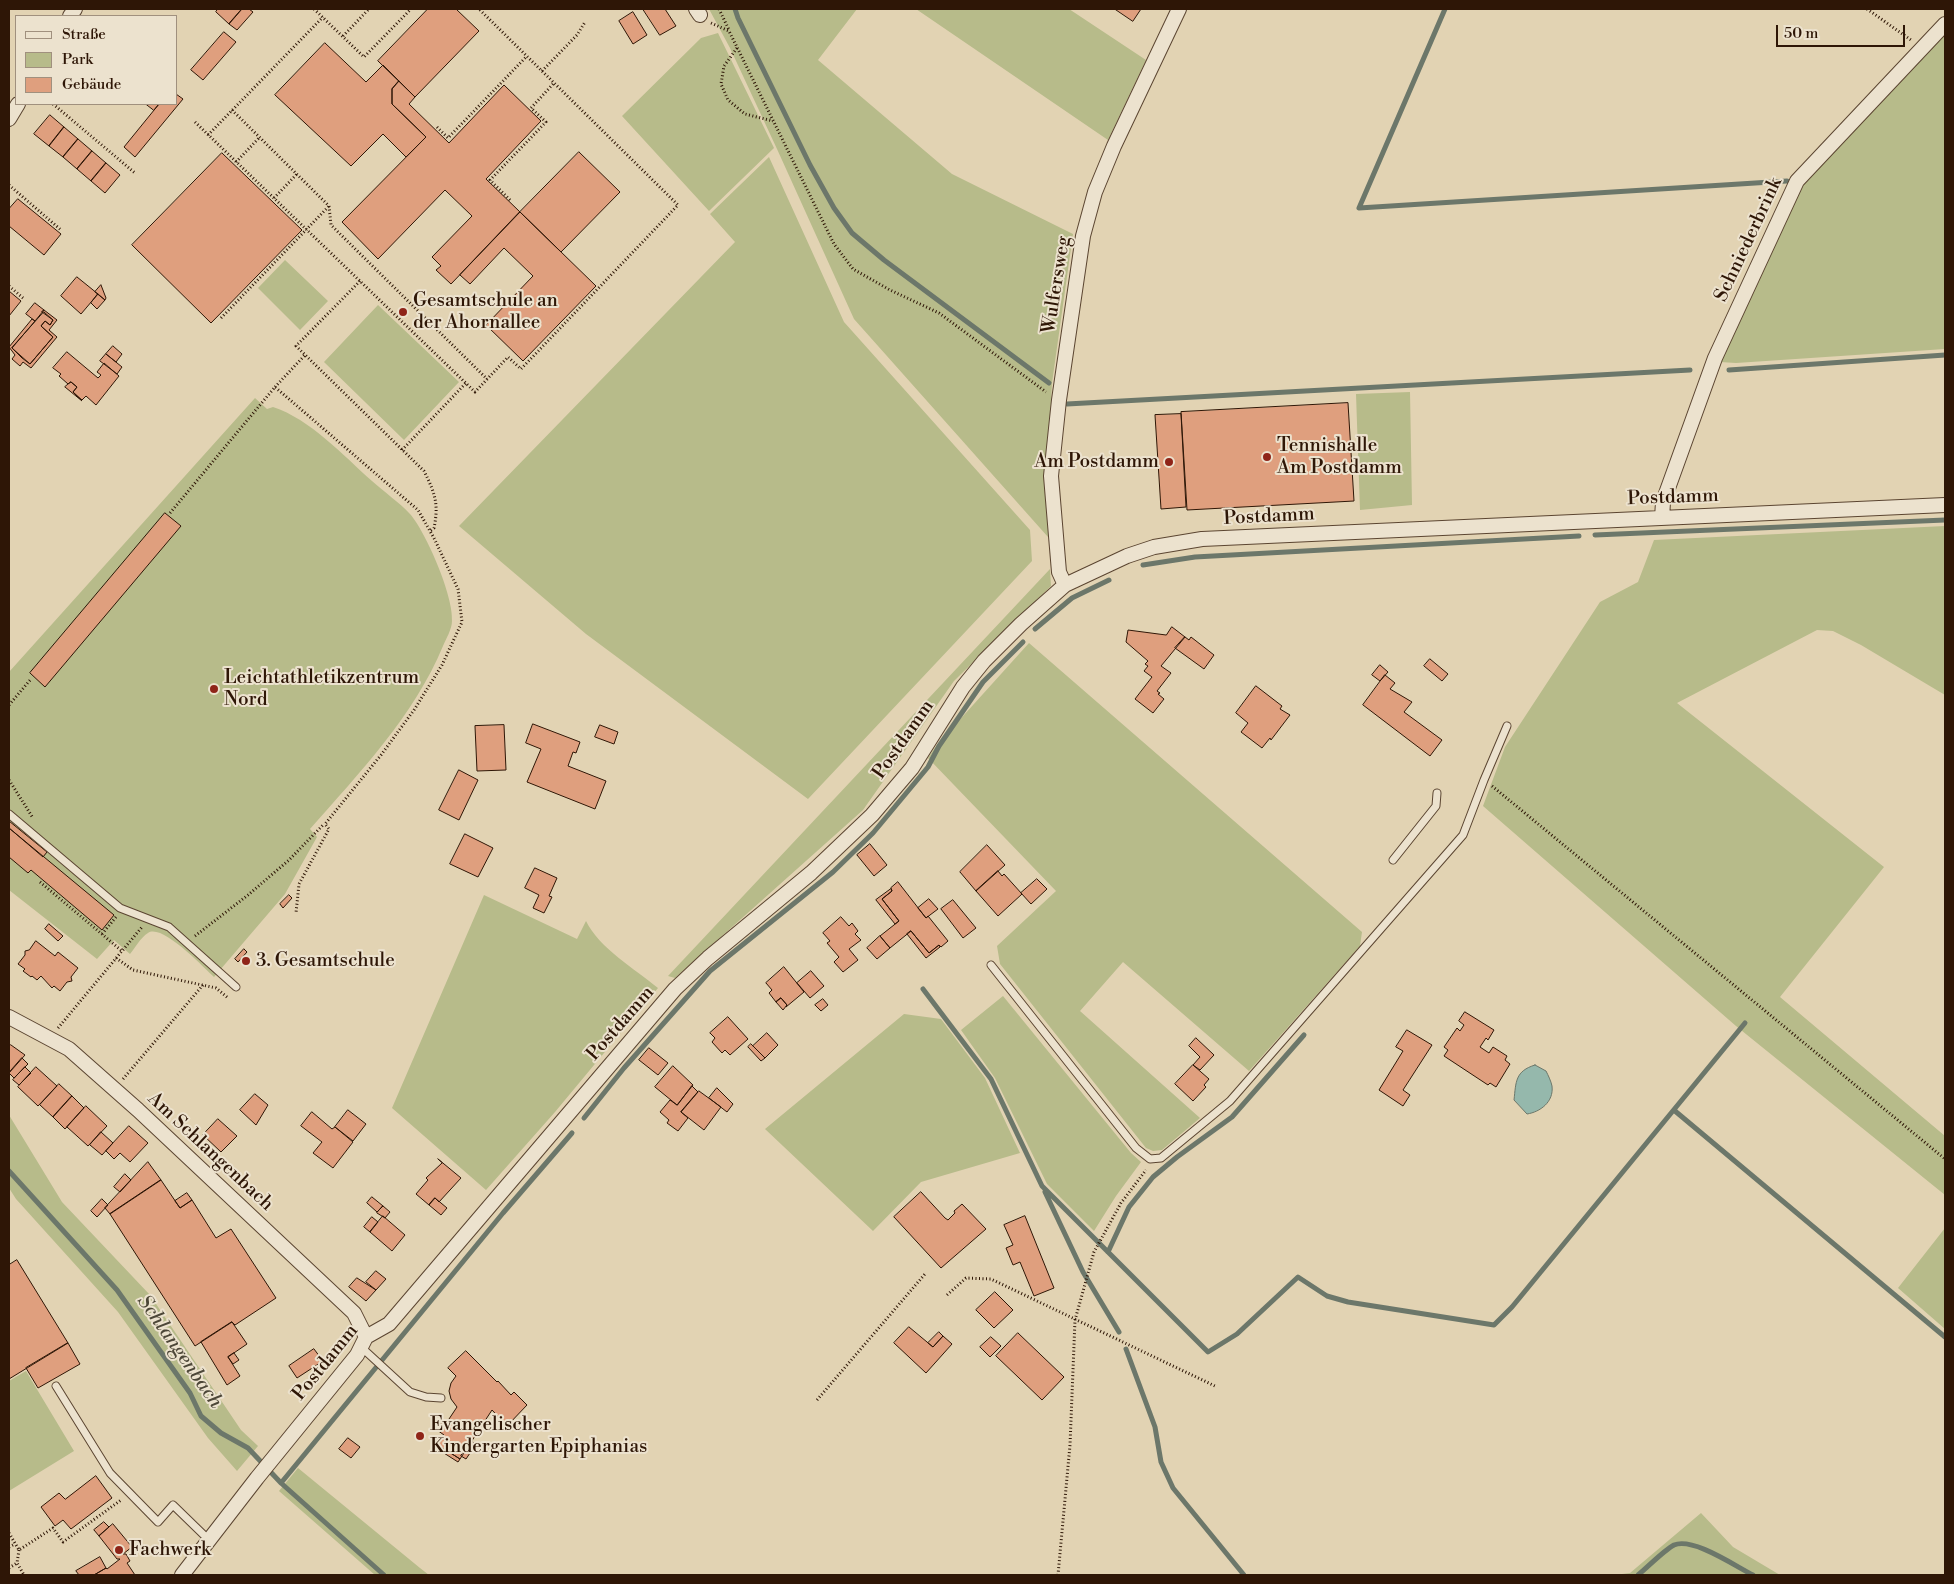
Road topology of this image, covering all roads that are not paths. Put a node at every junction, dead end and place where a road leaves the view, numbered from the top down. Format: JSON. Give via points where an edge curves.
{"nodes":[{"id":1,"x":1180,"y":9,"type":"edge"},
{"id":2,"x":1945,"y":24,"type":"edge"},
{"id":3,"x":17,"y":105,"type":"edge"},
{"id":4,"x":9,"y":119,"type":"edge"},
{"id":5,"x":1945,"y":505,"type":"edge"},
{"id":6,"x":1662,"y":518,"type":"junction"},
{"id":7,"x":1065,"y":585,"type":"junction"},
{"id":8,"x":1507,"y":726,"type":"dead end"},
{"id":9,"x":1438,"y":793,"type":"dead end"},
{"id":10,"x":9,"y":814,"type":"edge"},
{"id":11,"x":1393,"y":860,"type":"dead end"},
{"id":12,"x":991,"y":965,"type":"dead end"},
{"id":13,"x":236,"y":987,"type":"dead end"},
{"id":14,"x":9,"y":1017,"type":"edge"},
{"id":15,"x":364,"y":1342,"type":"junction"},
{"id":16,"x":56,"y":1386,"type":"dead end"},
{"id":17,"x":441,"y":1398,"type":"dead end"},
{"id":18,"x":209,"y":1540,"type":"junction"},
{"id":19,"x":182,"y":1575,"type":"edge"}],
"edges":[{"from":1,"to":7,"type":"street","name":"Wulfersweg","via":[[1114,146],[1083,236],[1051,476],[1059,572]]},
{"from":2,"to":6,"type":"street","name":"Schniederbrink","via":[[1797,181],[1714,358],[1663,502]]},
{"from":3,"to":4,"type":"street"},
{"from":5,"to":6,"type":"street","name":"Postdamm"},
{"from":6,"to":7,"type":"street","name":"Postdamm","via":[[1202,539],[1154,547],[1127,556]]},
{"from":7,"to":15,"type":"street","name":"Postdamm","via":[[984,661],[912,768],[872,815],[811,873],[675,989],[388,1324]]},
{"from":8,"to":12,"type":"lane","via":[[1463,835],[1230,1101],[1161,1158],[1150,1159],[1136,1148]]},
{"from":9,"to":11,"type":"lane","via":[[1436,806]]},
{"from":10,"to":13,"type":"lane","via":[[123,909],[169,927]]},
{"from":14,"to":15,"type":"street","name":"Am Schlangenbach","via":[[69,1049],[114,1090],[354,1313]]},
{"from":15,"to":17,"type":"lane","via":[[375,1360],[410,1392]]},
{"from":15,"to":18,"type":"street","name":"Postdamm","via":[[357,1355]]},
{"from":16,"to":18,"type":"lane","via":[[110,1473],[128,1492],[158,1522],[173,1505]]},
{"from":18,"to":19,"type":"street","name":"Postdamm"}]}
